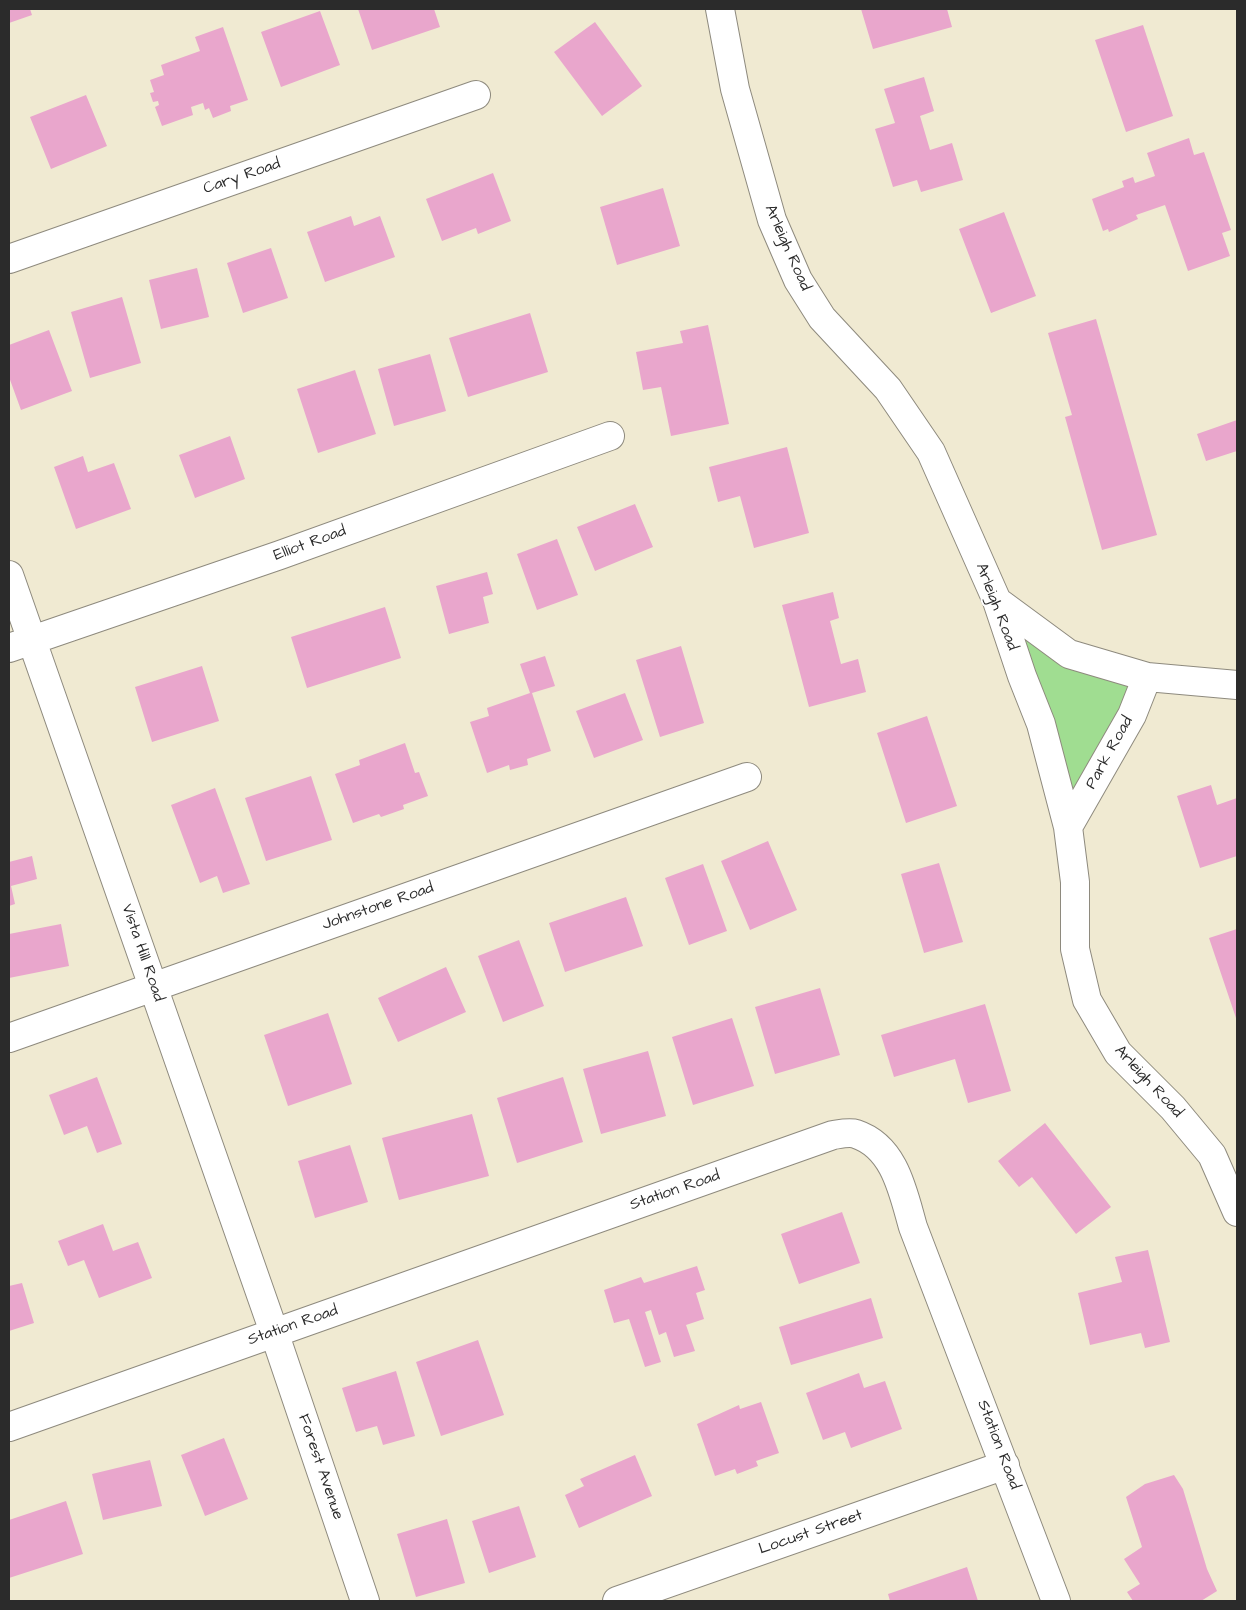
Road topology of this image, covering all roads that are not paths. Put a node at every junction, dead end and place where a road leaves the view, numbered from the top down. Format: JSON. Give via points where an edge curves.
{"nodes":[{"id":1,"x":720,"y":9,"type":"edge"},
{"id":2,"x":476,"y":96,"type":"dead end"},
{"id":3,"x":9,"y":259,"type":"edge"},
{"id":4,"x":610,"y":436,"type":"dead end"},
{"id":5,"x":9,"y":575,"type":"edge"},
{"id":6,"x":997,"y":601,"type":"junction"},
{"id":7,"x":20,"y":644,"type":"edge"},
{"id":8,"x":1147,"y":677,"type":"junction"},
{"id":9,"x":1237,"y":685,"type":"edge"},
{"id":10,"x":747,"y":777,"type":"dead end"},
{"id":11,"x":1068,"y":827,"type":"junction"},
{"id":12,"x":153,"y":986,"type":"junction"},
{"id":13,"x":9,"y":1038,"type":"edge"},
{"id":14,"x":1237,"y":1212,"type":"edge"},
{"id":15,"x":274,"y":1332,"type":"junction"},
{"id":16,"x":9,"y":1427,"type":"edge"},
{"id":17,"x":1005,"y":1464,"type":"junction"},
{"id":18,"x":365,"y":1601,"type":"edge"},
{"id":19,"x":617,"y":1601,"type":"edge"},
{"id":20,"x":1056,"y":1601,"type":"edge"}],
"edges":[{"from":1,"to":6,"type":"street","name":"Arleigh Road","via":[[735,89],[772,220],[798,280],[822,318],[888,388],[931,452]]},
{"from":2,"to":3,"type":"street","name":"Cary Road"},
{"from":4,"to":7,"type":"street","name":"Elliot Road","via":[[280,555]]},
{"from":5,"to":7,"type":"street","name":"Vista Hill Road"},
{"from":6,"to":8,"type":"street","via":[[1068,654]]},
{"from":6,"to":11,"type":"street","name":"Arleigh Road","via":[[1041,724]]},
{"from":7,"to":12,"type":"street","name":"Vista Hill Road"},
{"from":8,"to":9,"type":"street"},
{"from":8,"to":11,"type":"street","name":"Park Road","via":[[1132,715]]},
{"from":10,"to":12,"type":"street","name":"Johnstone Road"},
{"from":11,"to":14,"type":"street","name":"Arleigh Road","via":[[1075,882],[1075,949],[1087,1000],[1118,1053],[1173,1108],[1212,1155]]},
{"from":12,"to":13,"type":"street","name":"Johnstone Road"},
{"from":12,"to":15,"type":"street","name":"Vista Hill Road"},
{"from":15,"to":16,"type":"street","name":"Station Road"},
{"from":15,"to":17,"type":"street","name":"Station Road","via":[[833,1135],[855,1133],[880,1147],[900,1179],[914,1227]]},
{"from":15,"to":18,"type":"street","name":"Forest Avenue"},
{"from":17,"to":19,"type":"street","name":"Locust Street"},
{"from":17,"to":20,"type":"street","name":"Station Road"}]}
